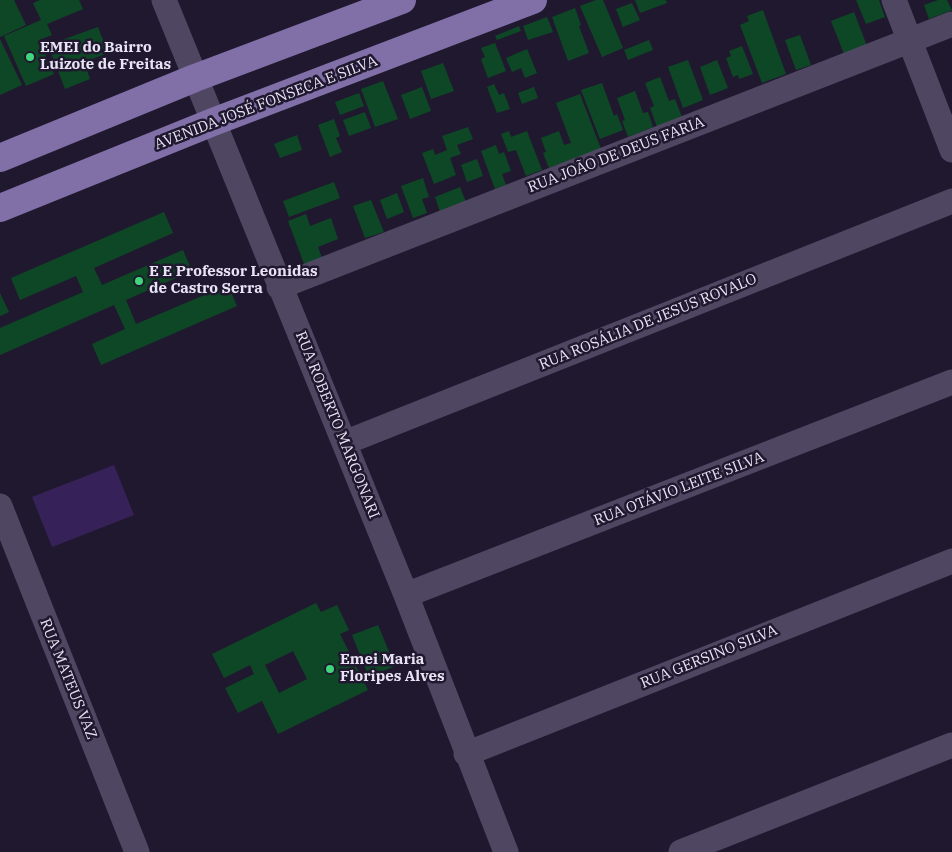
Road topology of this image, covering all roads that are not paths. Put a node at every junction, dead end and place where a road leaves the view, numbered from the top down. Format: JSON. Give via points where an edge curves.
{"nodes":[{"id":1,"x":164,"y":0,"type":"edge"},
{"id":2,"x":402,"y":0,"type":"edge"},
{"id":3,"x":533,"y":0,"type":"edge"},
{"id":4,"x":894,"y":0,"type":"edge"},
{"id":5,"x":952,"y":24,"type":"edge"},
{"id":6,"x":910,"y":41,"type":"junction"},
{"id":7,"x":195,"y":78,"type":"junction"},
{"id":8,"x":213,"y":122,"type":"junction"},
{"id":9,"x":952,"y":150,"type":"edge"},
{"id":10,"x":0,"y":158,"type":"edge"},
{"id":11,"x":952,"y":201,"type":"edge"},
{"id":12,"x":0,"y":208,"type":"edge"},
{"id":13,"x":279,"y":287,"type":"junction"},
{"id":14,"x":952,"y":382,"type":"edge"},
{"id":15,"x":344,"y":443,"type":"junction"},
{"id":16,"x":0,"y":506,"type":"edge"},
{"id":17,"x":952,"y":561,"type":"edge"},
{"id":18,"x":406,"y":595,"type":"junction"},
{"id":19,"x":952,"y":745,"type":"edge"},
{"id":20,"x":466,"y":754,"type":"junction"},
{"id":21,"x":136,"y":852,"type":"edge"},
{"id":22,"x":506,"y":852,"type":"edge"},
{"id":23,"x":681,"y":852,"type":"edge"}],
"edges":[{"from":1,"to":7,"type":"street","name":"RUA ROBERTO MARGONARI"},
{"from":2,"to":7,"type":"main road"},
{"from":3,"to":8,"type":"main road","name":"AVENIDA JOSÉ FONSECA E SILVA"},
{"from":4,"to":6,"type":"street"},
{"from":5,"to":6,"type":"street","name":"RUA JOÃO DE DEUS FARIA"},
{"from":6,"to":9,"type":"street"},
{"from":6,"to":13,"type":"street","name":"RUA JOÃO DE DEUS FARIA"},
{"from":7,"to":8,"type":"street","name":"RUA ROBERTO MARGONARI"},
{"from":7,"to":10,"type":"main road"},
{"from":8,"to":12,"type":"main road","name":"AVENIDA JOSÉ FONSECA E SILVA"},
{"from":8,"to":13,"type":"street","name":"RUA ROBERTO MARGONARI"},
{"from":11,"to":15,"type":"street","name":"RUA ROSÁLIA DE JESUS ROVALO"},
{"from":13,"to":15,"type":"street","name":"RUA ROBERTO MARGONARI"},
{"from":14,"to":18,"type":"street","name":"RUA OTÁVIO LEITE SILVA"},
{"from":15,"to":18,"type":"street","name":"RUA ROBERTO MARGONARI"},
{"from":16,"to":21,"type":"street","name":"RUA MATEUS VAZ"},
{"from":17,"to":20,"type":"street","name":"RUA GERSINO SILVA"},
{"from":18,"to":20,"type":"street","name":"RUA ROBERTO MARGONARI"},
{"from":19,"to":23,"type":"street"},
{"from":20,"to":22,"type":"street","name":"RUA ROBERTO MARGONARI"}]}
